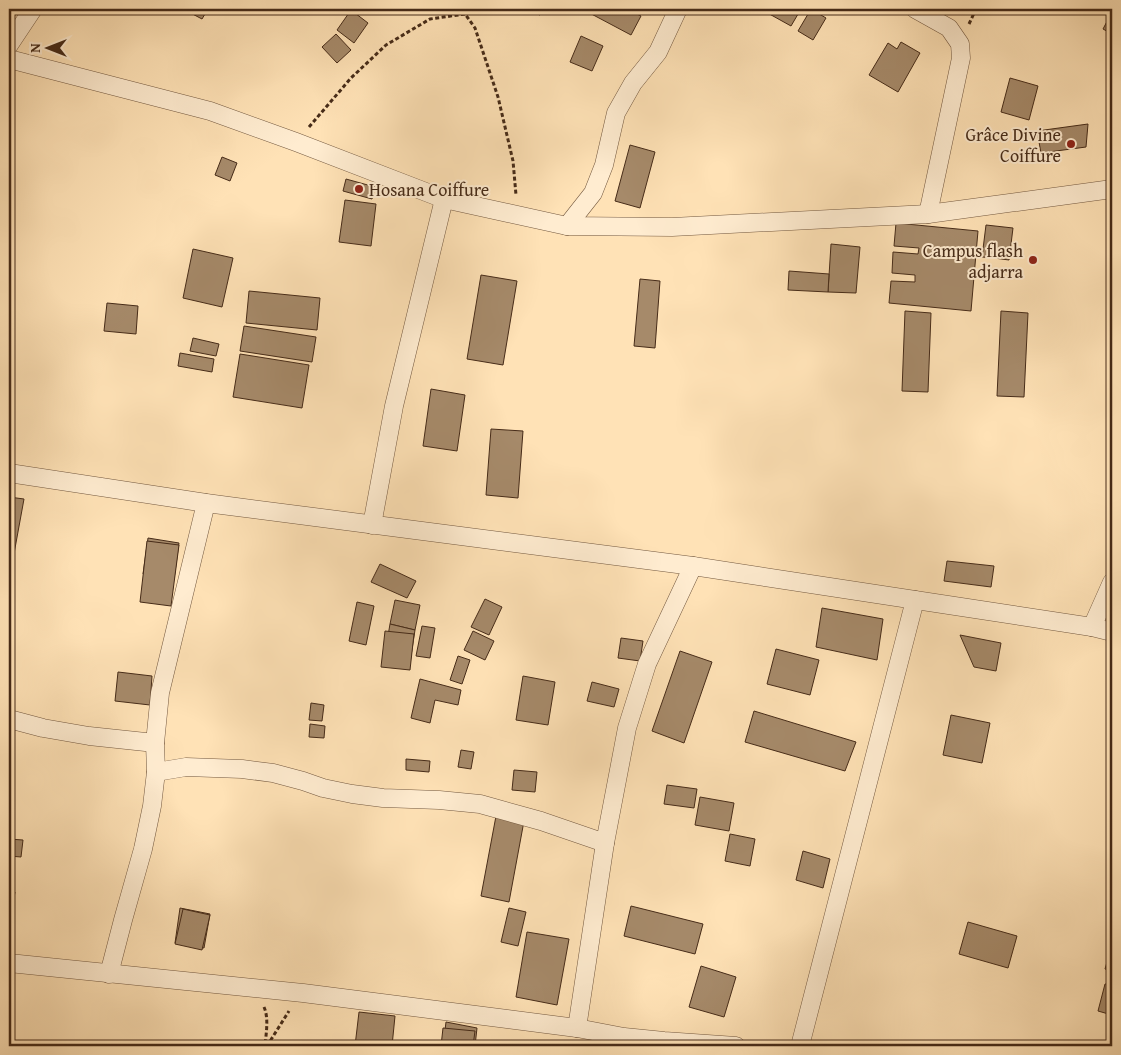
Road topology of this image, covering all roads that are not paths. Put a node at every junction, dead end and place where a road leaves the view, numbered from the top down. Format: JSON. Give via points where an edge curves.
{"nodes":[{"id":1,"x":33,"y":9,"type":"edge"},
{"id":2,"x":678,"y":9,"type":"edge"},
{"id":3,"x":915,"y":9,"type":"edge"},
{"id":4,"x":9,"y":45,"type":"edge"},
{"id":5,"x":9,"y":59,"type":"edge"},
{"id":6,"x":1112,"y":190,"type":"edge"},
{"id":7,"x":444,"y":199,"type":"junction"},
{"id":8,"x":928,"y":214,"type":"junction"},
{"id":9,"x":567,"y":226,"type":"junction"},
{"id":10,"x":9,"y":473,"type":"edge"},
{"id":11,"x":206,"y":503,"type":"junction"},
{"id":12,"x":372,"y":525,"type":"junction"},
{"id":13,"x":693,"y":566,"type":"junction"},
{"id":14,"x":1112,"y":582,"type":"edge"},
{"id":15,"x":915,"y":600,"type":"junction"},
{"id":16,"x":1092,"y":627,"type":"junction"},
{"id":17,"x":1112,"y":632,"type":"edge"},
{"id":18,"x":9,"y":718,"type":"edge"},
{"id":19,"x":155,"y":743,"type":"junction"},
{"id":20,"x":156,"y":772,"type":"junction"},
{"id":21,"x":605,"y":843,"type":"junction"},
{"id":22,"x":9,"y":963,"type":"edge"},
{"id":23,"x":109,"y":974,"type":"junction"},
{"id":24,"x":577,"y":1028,"type":"junction"},
{"id":25,"x":736,"y":1046,"type":"edge"},
{"id":26,"x":800,"y":1046,"type":"edge"}],
"edges":[{"from":1,"to":4,"type":"street"},
{"from":2,"to":9,"type":"street","via":[[658,52],[616,113],[604,165],[593,193]]},
{"from":3,"to":8,"type":"street","via":[[949,28],[960,44],[961,58]]},
{"from":5,"to":7,"type":"street","via":[[210,111]]},
{"from":6,"to":8,"type":"street"},
{"from":7,"to":9,"type":"street"},
{"from":7,"to":12,"type":"street","via":[[394,406]]},
{"from":8,"to":9,"type":"street","via":[[672,227]]},
{"from":10,"to":11,"type":"street"},
{"from":11,"to":12,"type":"street"},
{"from":11,"to":19,"type":"street","via":[[160,693]]},
{"from":12,"to":13,"type":"street"},
{"from":13,"to":15,"type":"street"},
{"from":13,"to":21,"type":"street","via":[[647,664],[627,728]]},
{"from":14,"to":16,"type":"street"},
{"from":15,"to":16,"type":"street"},
{"from":15,"to":26,"type":"street"},
{"from":16,"to":17,"type":"street"},
{"from":18,"to":19,"type":"street","via":[[89,736]]},
{"from":19,"to":20,"type":"street"},
{"from":20,"to":21,"type":"street","via":[[186,768],[242,769],[273,773],[352,794],[480,804]]},
{"from":20,"to":23,"type":"street","via":[[143,849]]},
{"from":21,"to":24,"type":"street"},
{"from":22,"to":23,"type":"street"},
{"from":23,"to":24,"type":"street","via":[[303,993]]},
{"from":24,"to":25,"type":"street","via":[[632,1038]]}]}
